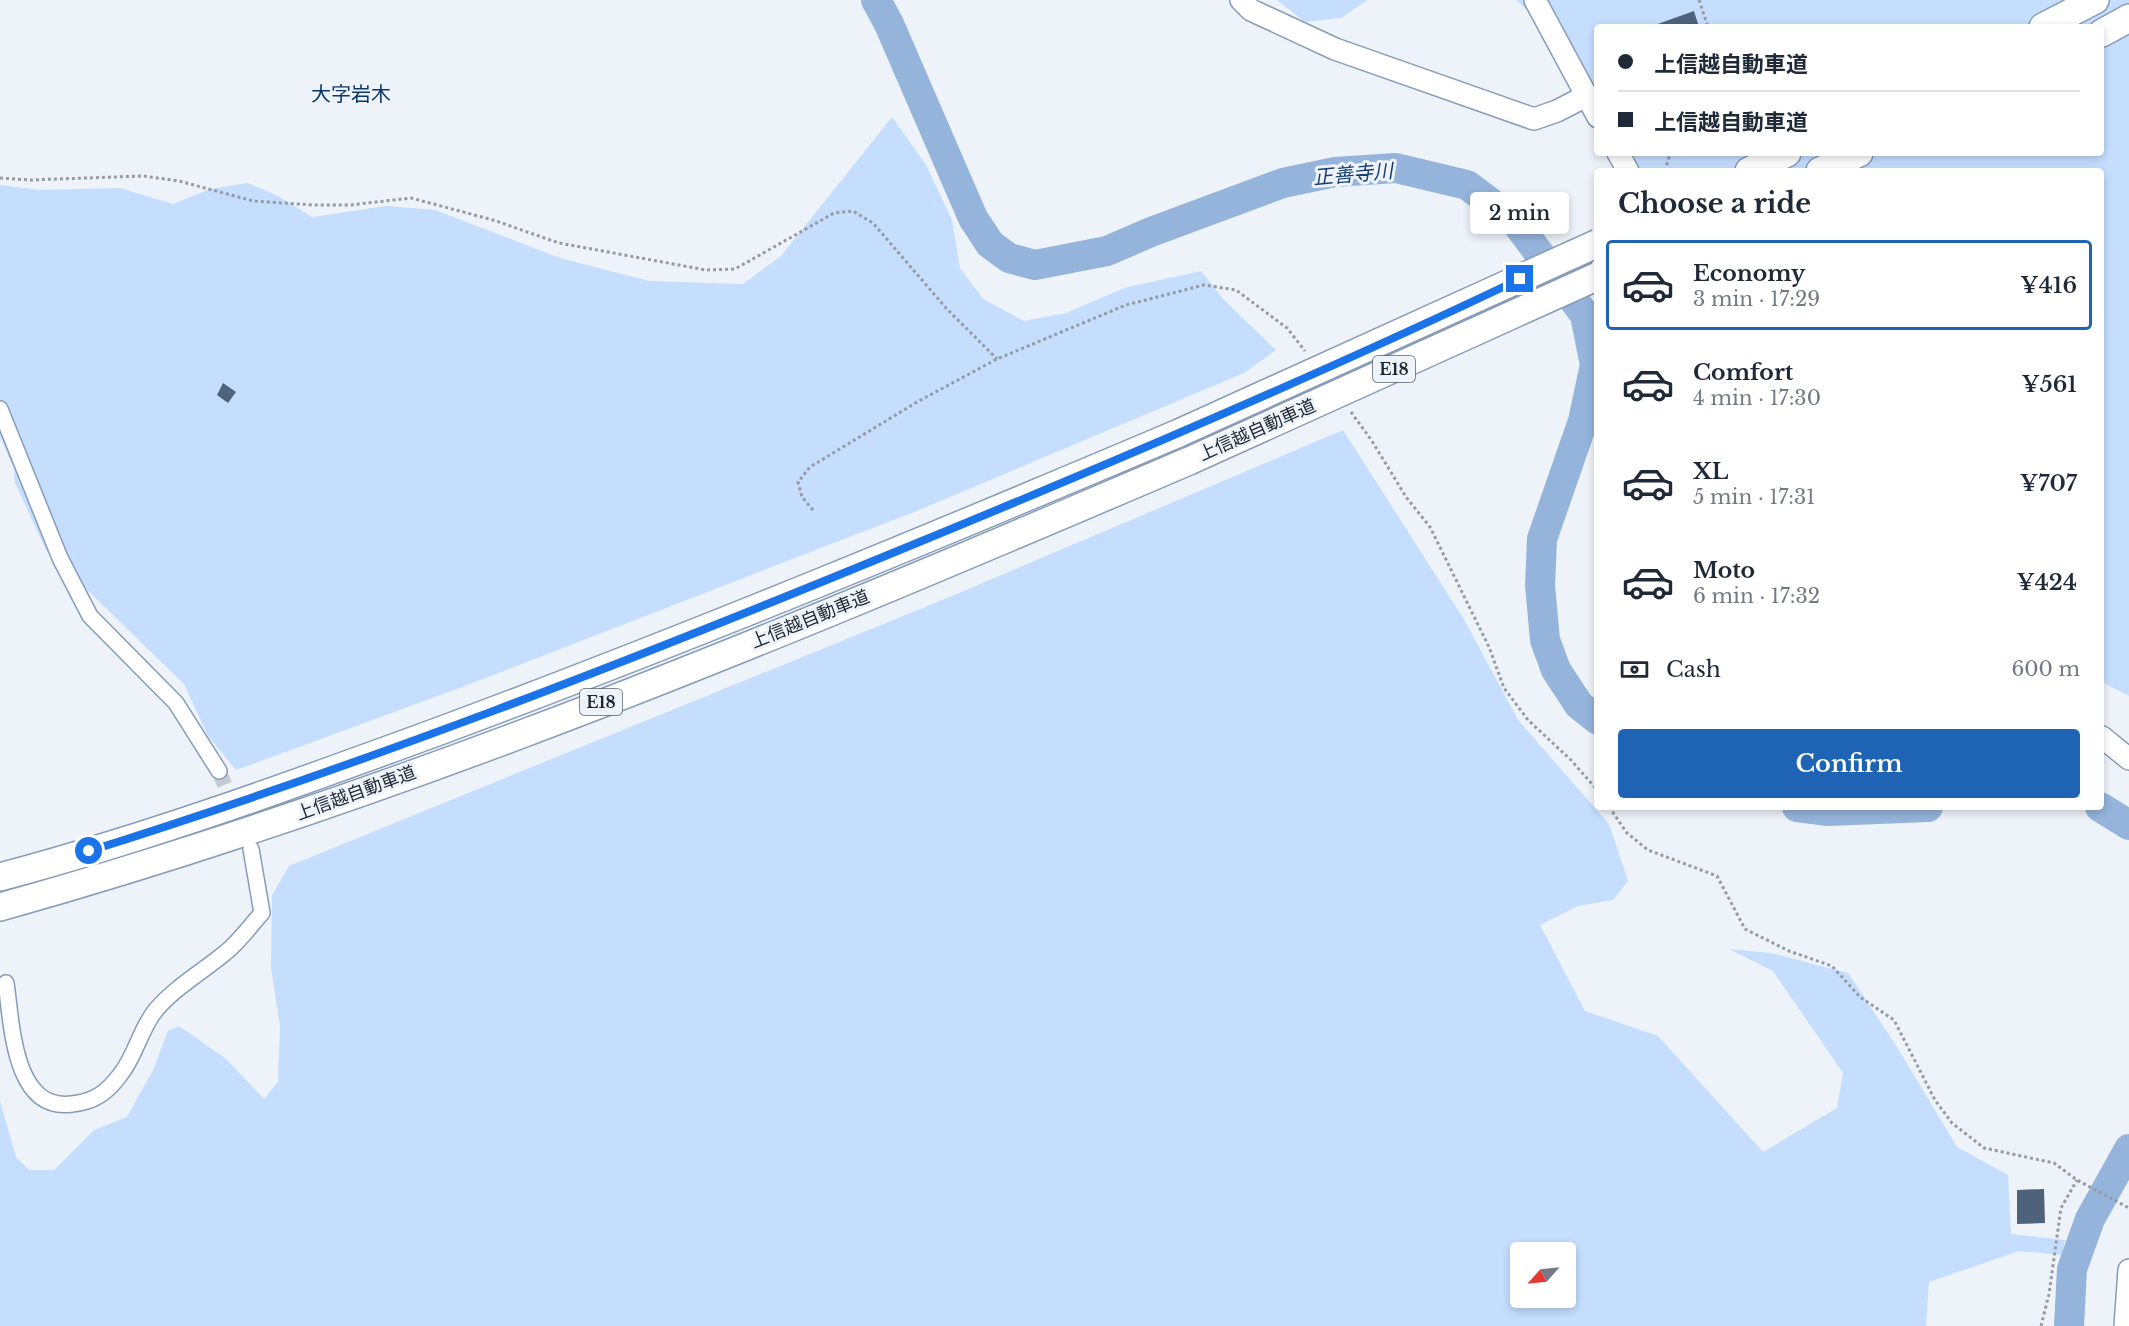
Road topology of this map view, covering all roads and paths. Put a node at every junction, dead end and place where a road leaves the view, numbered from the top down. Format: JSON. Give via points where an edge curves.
{"nodes":[{"id":1,"x":1241,"y":0,"type":"edge"},
{"id":2,"x":1535,"y":0,"type":"edge"},
{"id":3,"x":1699,"y":0,"type":"edge"},
{"id":4,"x":2096,"y":0,"type":"edge"},
{"id":5,"x":2129,"y":18,"type":"edge"},
{"id":6,"x":1707,"y":24,"type":"edge"},
{"id":7,"x":2049,"y":24,"type":"edge"},
{"id":8,"x":2104,"y":32,"type":"edge"},
{"id":9,"x":1586,"y":96,"type":"junction"},
{"id":10,"x":1594,"y":110,"type":"edge"},
{"id":11,"x":1781,"y":156,"type":"edge"},
{"id":12,"x":1853,"y":156,"type":"edge"},
{"id":13,"x":1755,"y":168,"type":"edge"},
{"id":14,"x":1827,"y":168,"type":"edge"},
{"id":15,"x":0,"y":178,"type":"edge"},
{"id":16,"x":1594,"y":245,"type":"edge"},
{"id":17,"x":1594,"y":278,"type":"edge"},
{"id":18,"x":1308,"y":356,"type":"dead end"},
{"id":19,"x":997,"y":359,"type":"junction"},
{"id":20,"x":1344,"y":403,"type":"dead end"},
{"id":21,"x":0,"y":409,"type":"edge"},
{"id":22,"x":813,"y":510,"type":"dead end"},
{"id":23,"x":2104,"y":739,"type":"edge"},
{"id":24,"x":2129,"y":759,"type":"edge"},
{"id":25,"x":219,"y":771,"type":"tunnel mouth"},
{"id":26,"x":1594,"y":787,"type":"edge"},
{"id":27,"x":1611,"y":810,"type":"edge"},
{"id":28,"x":251,"y":849,"type":"tunnel mouth"},
{"id":29,"x":0,"y":877,"type":"edge"},
{"id":30,"x":0,"y":907,"type":"edge"},
{"id":31,"x":6,"y":983,"type":"dead end"},
{"id":32,"x":2077,"y":1180,"type":"junction"},
{"id":33,"x":2129,"y":1208,"type":"edge"},
{"id":34,"x":2129,"y":1270,"type":"edge"},
{"id":35,"x":2041,"y":1326,"type":"edge"},
{"id":36,"x":2126,"y":1326,"type":"edge"}],
"edges":[{"from":1,"to":9,"type":"street","via":[[1251,10],[1335,49],[1534,119]]},
{"from":2,"to":9,"type":"street"},
{"from":3,"to":6,"type":"path"},
{"from":4,"to":7,"type":"highway"},
{"from":5,"to":8,"type":"highway"},
{"from":9,"to":10,"type":"street"},
{"from":11,"to":13,"type":"highway"},
{"from":12,"to":14,"type":"highway"},
{"from":15,"to":19,"type":"path","via":[[143,176],[179,181],[253,201],[313,205],[411,198],[559,243],[706,270],[735,269],[834,213],[853,211],[873,223],[946,308]]},
{"from":16,"to":29,"type":"highway","name":"上信越自動車道","number":"E18","bridge":true,"via":[[1179,433],[563,685],[176,824]]},
{"from":17,"to":30,"type":"highway","name":"上信越自動車道","number":"E18","bridge":true,"via":[[1190,461],[817,617],[349,796],[186,852]]},
{"from":18,"to":19,"type":"path","via":[[1287,327],[1236,290],[1204,285],[1126,305]]},
{"from":19,"to":22,"type":"path","via":[[810,467],[798,482],[802,497]]},
{"from":20,"to":26,"type":"path","via":[[1430,527],[1490,646],[1504,688],[1528,720]]},
{"from":21,"to":25,"type":"street","via":[[60,558],[90,616],[176,703]]},
{"from":23,"to":24,"type":"street"},
{"from":27,"to":32,"type":"path","via":[[1627,832],[1648,850],[1717,876],[1745,929],[1832,966],[1860,997],[1894,1020],[1935,1100],[1952,1123],[1984,1148],[2054,1163]]},
{"from":28,"to":31,"type":"street","via":[[262,913],[227,952],[154,1012],[122,1074],[90,1102],[49,1103],[26,1083],[16,1052]]},
{"from":32,"to":33,"type":"path"},
{"from":32,"to":35,"type":"path","via":[[2061,1208]]},
{"from":34,"to":36,"type":"street"}]}
